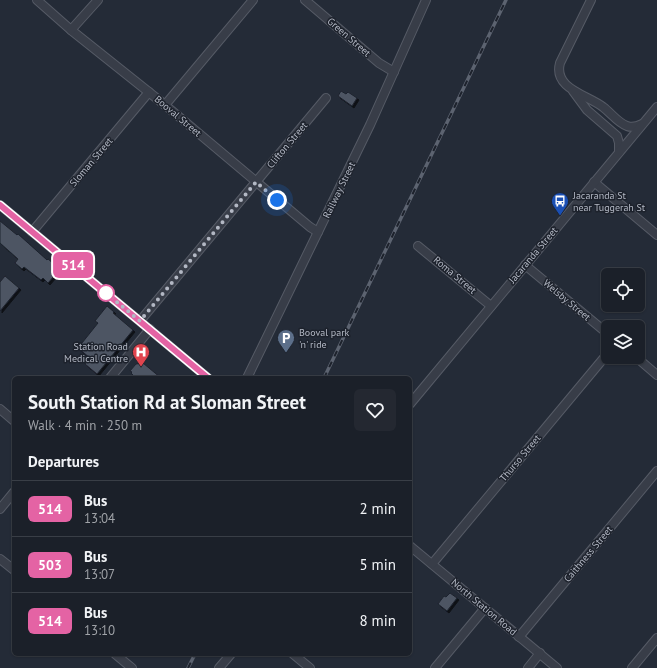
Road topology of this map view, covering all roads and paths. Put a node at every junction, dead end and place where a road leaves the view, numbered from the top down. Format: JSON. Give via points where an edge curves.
{"nodes":[{"id":1,"x":37,"y":0,"type":"edge"},
{"id":2,"x":98,"y":0,"type":"edge"},
{"id":3,"x":253,"y":0,"type":"edge"},
{"id":4,"x":305,"y":0,"type":"edge"},
{"id":5,"x":426,"y":0,"type":"edge"},
{"id":6,"x":591,"y":0,"type":"edge"},
{"id":7,"x":72,"y":30,"type":"junction"},
{"id":8,"x":394,"y":72,"type":"junction"},
{"id":9,"x":573,"y":90,"type":"junction"},
{"id":10,"x":149,"y":92,"type":"junction"},
{"id":11,"x":326,"y":98,"type":"dead end"},
{"id":12,"x":165,"y":105,"type":"junction"},
{"id":13,"x":657,"y":107,"type":"edge"},
{"id":14,"x":642,"y":124,"type":"junction"},
{"id":15,"x":619,"y":152,"type":"junction"},
{"id":16,"x":256,"y":182,"type":"junction"},
{"id":17,"x":594,"y":182,"type":"junction"},
{"id":18,"x":0,"y":205,"type":"edge"},
{"id":19,"x":32,"y":232,"type":"junction"},
{"id":20,"x":318,"y":232,"type":"junction"},
{"id":21,"x":657,"y":235,"type":"edge"},
{"id":22,"x":418,"y":246,"type":"dead end"},
{"id":23,"x":525,"y":265,"type":"junction"},
{"id":24,"x":491,"y":306,"type":"junction"},
{"id":25,"x":140,"y":321,"type":"junction"},
{"id":26,"x":601,"y":328,"type":"edge"},
{"id":27,"x":150,"y":329,"type":"junction"},
{"id":28,"x":601,"y":361,"type":"edge"},
{"id":29,"x":644,"y":364,"type":"edge"},
{"id":30,"x":657,"y":375,"type":"edge"},
{"id":31,"x":112,"y":376,"type":"edge"},
{"id":32,"x":206,"y":376,"type":"edge"},
{"id":33,"x":248,"y":376,"type":"edge"},
{"id":34,"x":412,"y":402,"type":"edge"},
{"id":35,"x":0,"y":409,"type":"edge"},
{"id":36,"x":12,"y":419,"type":"edge"},
{"id":37,"x":657,"y":471,"type":"edge"},
{"id":38,"x":12,"y":494,"type":"edge"},
{"id":39,"x":0,"y":509,"type":"edge"},
{"id":40,"x":412,"y":548,"type":"edge"},
{"id":41,"x":0,"y":559,"type":"edge"},
{"id":42,"x":432,"y":564,"type":"junction"},
{"id":43,"x":12,"y":568,"type":"edge"},
{"id":44,"x":485,"y":608,"type":"junction"},
{"id":45,"x":519,"y":637,"type":"junction"},
{"id":46,"x":657,"y":638,"type":"edge"},
{"id":47,"x":540,"y":654,"type":"junction"},
{"id":48,"x":117,"y":656,"type":"edge"},
{"id":49,"x":228,"y":656,"type":"edge"},
{"id":50,"x":295,"y":656,"type":"edge"},
{"id":51,"x":132,"y":668,"type":"edge"},
{"id":52,"x":219,"y":668,"type":"edge"},
{"id":53,"x":310,"y":668,"type":"edge"},
{"id":54,"x":435,"y":668,"type":"edge"},
{"id":55,"x":528,"y":668,"type":"edge"},
{"id":56,"x":557,"y":668,"type":"edge"},
{"id":57,"x":632,"y":668,"type":"edge"}],
"edges":[{"from":1,"to":7,"type":"street","name":"Booval Street"},
{"from":2,"to":7,"type":"street"},
{"from":3,"to":12,"type":"street"},
{"from":4,"to":8,"type":"street","name":"Green Street","via":[[379,63]]},
{"from":5,"to":8,"type":"street","name":"Railway Street"},
{"from":6,"to":9,"type":"street","via":[[559,65],[561,78]]},
{"from":7,"to":10,"type":"street","name":"Booval Street"},
{"from":8,"to":20,"type":"street","name":"Railway Street"},
{"from":9,"to":14,"type":"street","via":[[602,106],[627,126]]},
{"from":9,"to":15,"type":"street","via":[[587,110],[617,136],[620,143]]},
{"from":10,"to":12,"type":"street","name":"Booval Street"},
{"from":10,"to":19,"type":"street","name":"Sloman Street"},
{"from":11,"to":16,"type":"street","name":"Clifton Street"},
{"from":12,"to":16,"type":"street","name":"Booval Street"},
{"from":13,"to":14,"type":"street","name":"Jacaranda Street"},
{"from":14,"to":15,"type":"street","name":"Jacaranda Street"},
{"from":15,"to":17,"type":"street","name":"Jacaranda Street"},
{"from":16,"to":20,"type":"street","name":"Booval Street"},
{"from":16,"to":25,"type":"street","name":"Clifton Street"},
{"from":17,"to":21,"type":"street"},
{"from":17,"to":23,"type":"street","name":"Jacaranda Street"},
{"from":18,"to":19,"type":"street"},
{"from":19,"to":25,"type":"street"},
{"from":20,"to":33,"type":"street","name":"Railway Street"},
{"from":22,"to":24,"type":"street","name":"Roma Street"},
{"from":23,"to":24,"type":"street","name":"Jacaranda Street"},
{"from":23,"to":26,"type":"street","name":"Welsby Street"},
{"from":24,"to":34,"type":"street","name":"Jacaranda Street"},
{"from":25,"to":27,"type":"street"},
{"from":27,"to":31,"type":"street"},
{"from":27,"to":32,"type":"street"},
{"from":28,"to":42,"type":"street","name":"Thurso Street"},
{"from":29,"to":30,"type":"street"},
{"from":35,"to":36,"type":"street"},
{"from":37,"to":45,"type":"street","name":"Caithness Street"},
{"from":38,"to":39,"type":"street"},
{"from":40,"to":42,"type":"street","name":"North Station Road"},
{"from":41,"to":43,"type":"street"},
{"from":42,"to":44,"type":"street","name":"North Station Road"},
{"from":44,"to":45,"type":"street","name":"North Station Road"},
{"from":44,"to":54,"type":"street"},
{"from":45,"to":47,"type":"street","name":"North Station Road"},
{"from":46,"to":57,"type":"street"},
{"from":47,"to":55,"type":"street"},
{"from":47,"to":56,"type":"street","name":"North Station Road"},
{"from":48,"to":51,"type":"street"},
{"from":49,"to":52,"type":"street"},
{"from":50,"to":53,"type":"street"}]}
